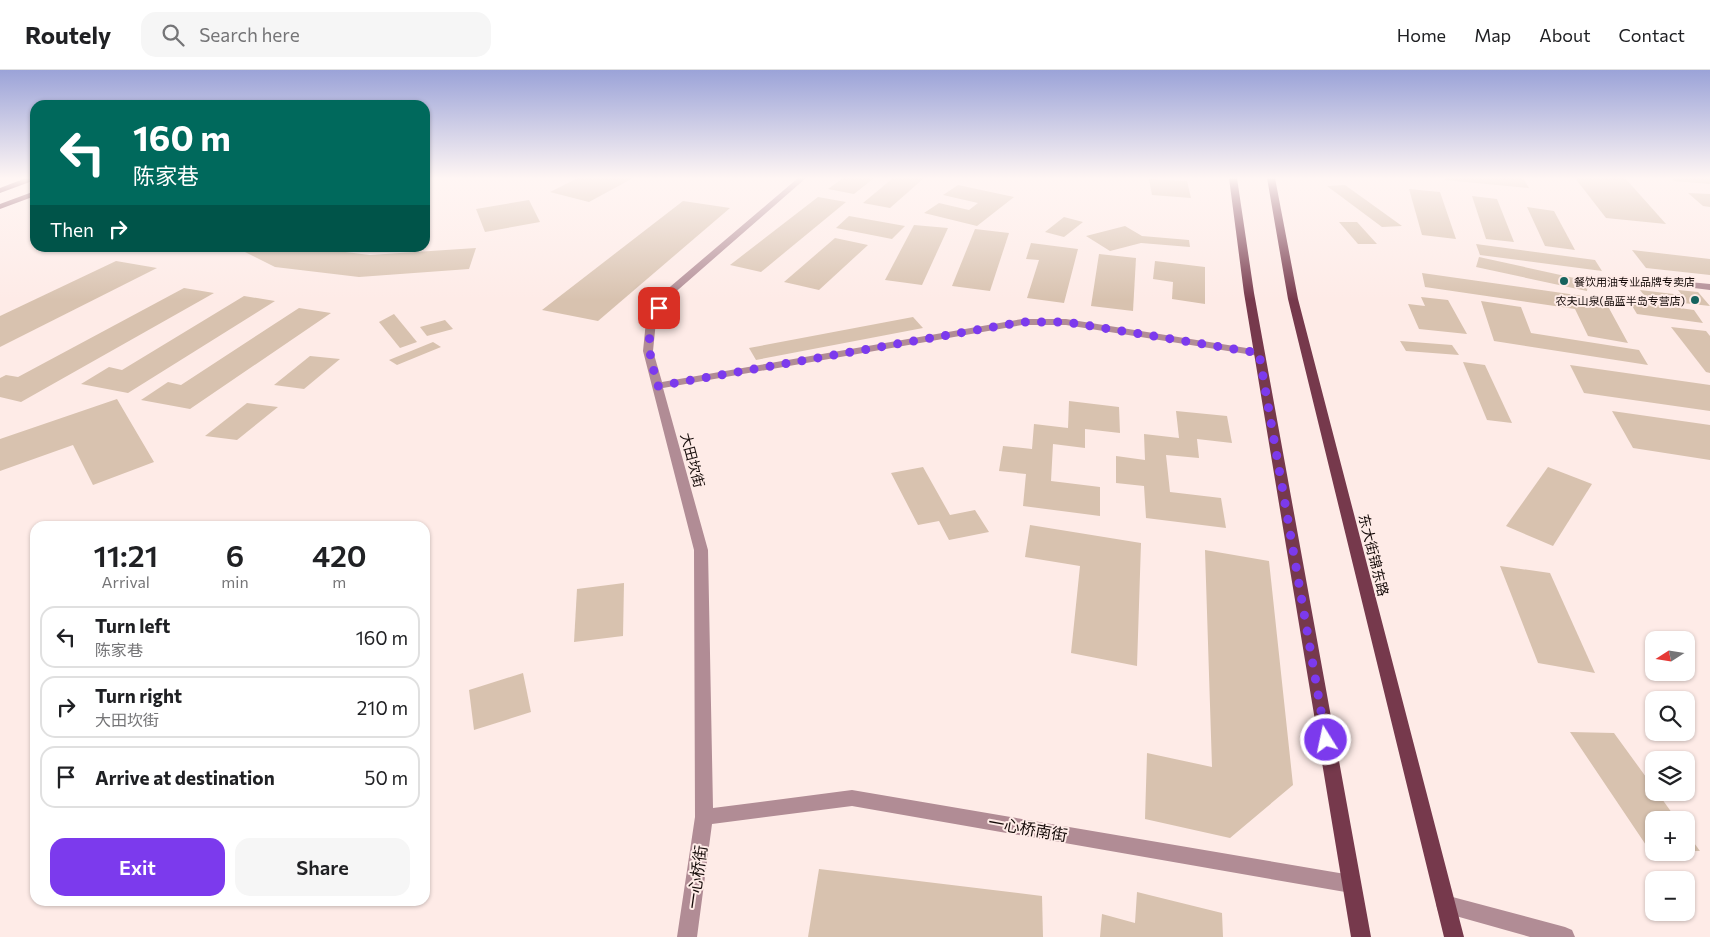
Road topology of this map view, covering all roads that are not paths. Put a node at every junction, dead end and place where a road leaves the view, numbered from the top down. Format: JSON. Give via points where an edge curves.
{"nodes":[{"id":1,"x":756,"y":218,"type":"edge"},
{"id":2,"x":1239,"y":218,"type":"edge"},
{"id":3,"x":1279,"y":218,"type":"edge"},
{"id":4,"x":1689,"y":285,"type":"dead end"},
{"id":5,"x":1710,"y":287,"type":"edge"},
{"id":6,"x":1259,"y":353,"type":"junction"},
{"id":7,"x":658,"y":386,"type":"junction"},
{"id":8,"x":704,"y":816,"type":"junction"},
{"id":9,"x":1351,"y":884,"type":"junction"},
{"id":10,"x":1446,"y":904,"type":"junction"},
{"id":11,"x":687,"y":937,"type":"edge"},
{"id":12,"x":1361,"y":937,"type":"edge"},
{"id":13,"x":1454,"y":937,"type":"edge"},
{"id":14,"x":1565,"y":937,"type":"edge"}],
"edges":[{"from":1,"to":7,"type":"street","name":"大田坎街","via":[[667,294],[651,321],[648,351]]},
{"from":2,"to":6,"type":"main road"},
{"from":3,"to":10,"type":"main road","name":"东大街锦东路","via":[[1293,299]]},
{"from":4,"to":5,"type":"street"},
{"from":6,"to":7,"type":"street","via":[[1075,323],[1022,322]]},
{"from":6,"to":9,"type":"main road"},
{"from":7,"to":8,"type":"street","name":"大田坎街","via":[[701,550]]},
{"from":8,"to":9,"type":"street","name":"一心桥南街","via":[[852,798]]},
{"from":8,"to":11,"type":"street","name":"一心桥街"},
{"from":9,"to":12,"type":"main road"},
{"from":10,"to":13,"type":"main road","name":"东大街锦东路"},
{"from":10,"to":14,"type":"street"}]}
